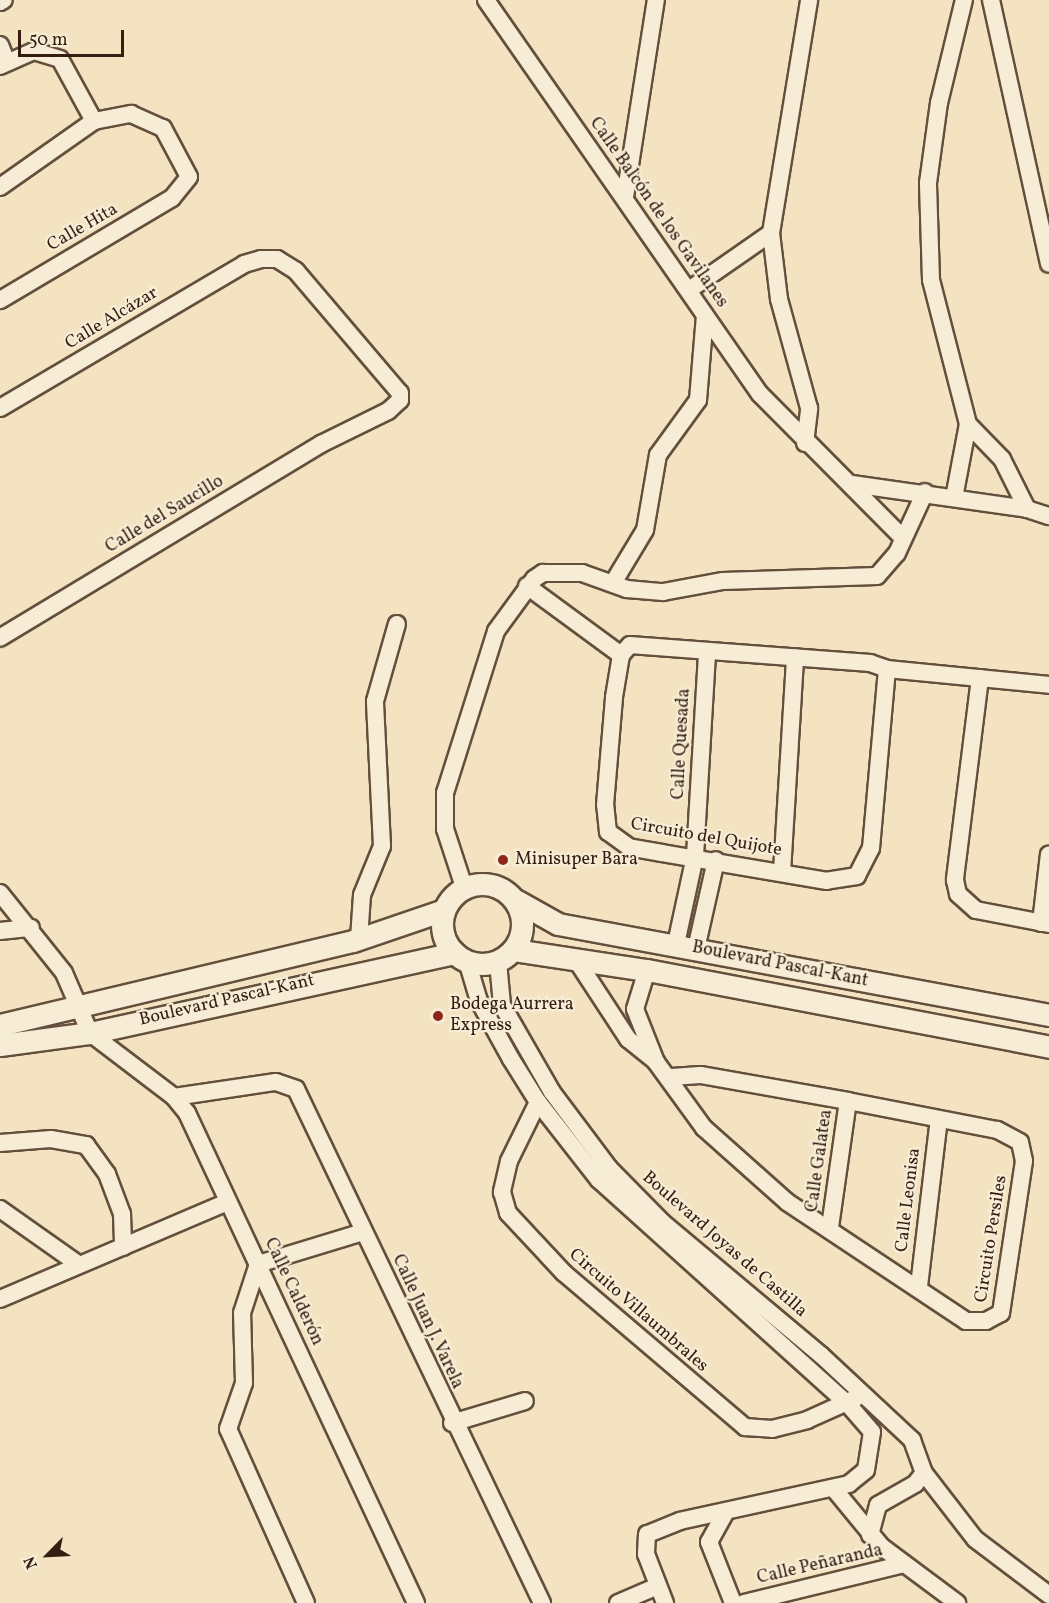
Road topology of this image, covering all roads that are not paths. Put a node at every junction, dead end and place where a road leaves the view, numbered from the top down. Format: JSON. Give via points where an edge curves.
{"nodes":[{"id":1,"x":656,"y":0,"type":"edge"},
{"id":2,"x":809,"y":0,"type":"edge"},
{"id":3,"x":964,"y":0,"type":"edge"},
{"id":4,"x":991,"y":0,"type":"edge"},
{"id":5,"x":493,"y":4,"type":"edge"},
{"id":6,"x":0,"y":45,"type":"edge"},
{"id":7,"x":3,"y":64,"type":"edge"},
{"id":8,"x":94,"y":121,"type":"junction"},
{"id":9,"x":0,"y":187,"type":"edge"},
{"id":10,"x":625,"y":197,"type":"junction"},
{"id":11,"x":771,"y":233,"type":"junction"},
{"id":12,"x":244,"y":264,"type":"joint"},
{"id":13,"x":1049,"y":264,"type":"edge"},
{"id":14,"x":689,"y":290,"type":"junction"},
{"id":15,"x":0,"y":300,"type":"edge"},
{"id":16,"x":705,"y":315,"type":"junction"},
{"id":17,"x":2,"y":401,"type":"edge"},
{"id":18,"x":968,"y":424,"type":"junction"},
{"id":19,"x":805,"y":443,"type":"junction"},
{"id":20,"x":852,"y":484,"type":"junction"},
{"id":21,"x":925,"y":492,"type":"junction"},
{"id":22,"x":954,"y":498,"type":"junction"},
{"id":23,"x":1027,"y":508,"type":"junction"},
{"id":24,"x":1049,"y":516,"type":"edge"},
{"id":25,"x":902,"y":537,"type":"junction"},
{"id":26,"x":613,"y":583,"type":"junction"},
{"id":27,"x":526,"y":586,"type":"junction"},
{"id":28,"x":397,"y":624,"type":"dead end"},
{"id":29,"x":0,"y":638,"type":"edge"},
{"id":30,"x":707,"y":651,"type":"junction"},
{"id":31,"x":621,"y":655,"type":"junction"},
{"id":32,"x":795,"y":657,"type":"junction"},
{"id":33,"x":887,"y":669,"type":"junction"},
{"id":34,"x":980,"y":678,"type":"junction"},
{"id":35,"x":1049,"y":685,"type":"edge"},
{"id":36,"x":1049,"y":854,"type":"edge"},
{"id":37,"x":695,"y":856,"type":"junction"},
{"id":38,"x":716,"y":860,"type":"junction"},
{"id":39,"x":782,"y":872,"type":"junction"},
{"id":40,"x":464,"y":887,"type":"junction"},
{"id":41,"x":0,"y":893,"type":"edge"},
{"id":42,"x":517,"y":901,"type":"junction"},
{"id":43,"x":444,"y":910,"type":"junction"},
{"id":44,"x":1045,"y":924,"type":"edge"},
{"id":45,"x":31,"y":928,"type":"junction"},
{"id":46,"x":0,"y":931,"type":"edge"},
{"id":47,"x":359,"y":939,"type":"junction"},
{"id":48,"x":676,"y":944,"type":"junction"},
{"id":49,"x":696,"y":949,"type":"junction"},
{"id":50,"x":506,"y":956,"type":"junction"},
{"id":51,"x":460,"y":957,"type":"junction"},
{"id":52,"x":575,"y":958,"type":"junction"},
{"id":53,"x":780,"y":967,"type":"junction"},
{"id":54,"x":647,"y":970,"type":"junction"},
{"id":55,"x":775,"y":995,"type":"junction"},
{"id":56,"x":79,"y":1005,"type":"junction"},
{"id":57,"x":1049,"y":1016,"type":"edge"},
{"id":58,"x":0,"y":1025,"type":"edge"},
{"id":59,"x":90,"y":1033,"type":"junction"},
{"id":60,"x":0,"y":1045,"type":"edge"},
{"id":61,"x":1049,"y":1047,"type":"edge"},
{"id":62,"x":656,"y":1062,"type":"junction"},
{"id":63,"x":668,"y":1077,"type":"junction"},
{"id":64,"x":174,"y":1097,"type":"junction"},
{"id":65,"x":848,"y":1101,"type":"junction"},
{"id":66,"x":538,"y":1102,"type":"junction"},
{"id":67,"x":939,"y":1119,"type":"junction"},
{"id":68,"x":0,"y":1143,"type":"edge"},
{"id":69,"x":227,"y":1202,"type":"junction"},
{"id":70,"x":0,"y":1209,"type":"edge"},
{"id":71,"x":830,"y":1227,"type":"junction"},
{"id":72,"x":363,"y":1232,"type":"junction"},
{"id":73,"x":123,"y":1247,"type":"junction"},
{"id":74,"x":78,"y":1264,"type":"junction"},
{"id":75,"x":258,"y":1264,"type":"junction"},
{"id":76,"x":919,"y":1286,"type":"junction"},
{"id":77,"x":0,"y":1299,"type":"edge"},
{"id":78,"x":862,"y":1394,"type":"junction"},
{"id":79,"x":525,"y":1401,"type":"dead end"},
{"id":80,"x":847,"y":1403,"type":"junction"},
{"id":81,"x":452,"y":1423,"type":"junction"},
{"id":82,"x":924,"y":1473,"type":"junction"},
{"id":83,"x":834,"y":1489,"type":"junction"},
{"id":84,"x":724,"y":1515,"type":"junction"},
{"id":85,"x":870,"y":1535,"type":"junction"},
{"id":86,"x":904,"y":1564,"type":"junction"},
{"id":87,"x":658,"y":1586,"type":"junction"},
{"id":88,"x":1049,"y":1595,"type":"edge"},
{"id":89,"x":306,"y":1603,"type":"edge"},
{"id":90,"x":416,"y":1603,"type":"edge"},
{"id":91,"x":542,"y":1603,"type":"edge"},
{"id":92,"x":618,"y":1603,"type":"edge"},
{"id":93,"x":665,"y":1603,"type":"edge"},
{"id":94,"x":733,"y":1603,"type":"edge"},
{"id":95,"x":744,"y":1603,"type":"edge"},
{"id":96,"x":957,"y":1603,"type":"edge"}],
"edges":[{"from":1,"to":10,"type":"street"},
{"from":2,"to":11,"type":"street"},
{"from":3,"to":18,"type":"street","via":[[939,103],[928,183],[927,234],[931,280]]},
{"from":4,"to":13,"type":"street"},
{"from":5,"to":10,"type":"street","name":"Calle Balcón de los Gavilanes"},
{"from":6,"to":7,"type":"street"},
{"from":7,"to":8,"type":"street","via":[[34,51],[60,59]]},
{"from":8,"to":9,"type":"street"},
{"from":8,"to":15,"type":"street","name":"Calle Hita","via":[[131,114],[163,129],[184,161],[189,177],[184,187]]},
{"from":10,"to":14,"type":"street","name":"Calle Balcón de los Gavilanes"},
{"from":11,"to":14,"type":"street"},
{"from":11,"to":19,"type":"street","via":[[779,299],[809,408]]},
{"from":12,"to":17,"type":"street","name":"Calle Alcázar"},
{"from":12,"to":29,"type":"street","name":"Calle del Saucillo","via":[[277,259],[296,272],[396,386],[400,400]]},
{"from":14,"to":16,"type":"street","name":"Calle Balcón de los Gavilanes"},
{"from":16,"to":19,"type":"street","name":"Calle Balcón de los Gavilanes","via":[[760,394]]},
{"from":16,"to":26,"type":"street","via":[[698,400],[658,455],[645,530]]},
{"from":18,"to":22,"type":"street"},
{"from":18,"to":23,"type":"street","via":[[1002,459]]},
{"from":19,"to":20,"type":"street","name":"Calle Balcón de los Gavilanes"},
{"from":20,"to":21,"type":"street"},
{"from":20,"to":25,"type":"street","name":"Calle Balcón de los Gavilanes"},
{"from":21,"to":22,"type":"street"},
{"from":21,"to":25,"type":"street"},
{"from":22,"to":23,"type":"street"},
{"from":23,"to":24,"type":"street"},
{"from":25,"to":26,"type":"street","via":[[889,566],[877,576],[723,581],[663,592],[637,591]]},
{"from":26,"to":27,"type":"street","via":[[562,571],[543,573]]},
{"from":27,"to":31,"type":"street"},
{"from":27,"to":40,"type":"street","via":[[496,631],[445,793],[444,830]]},
{"from":28,"to":47,"type":"street","via":[[375,694],[382,846],[362,895]]},
{"from":30,"to":31,"type":"street","via":[[646,643],[630,645]]},
{"from":30,"to":32,"type":"street"},
{"from":30,"to":37,"type":"street","name":"Calle Quesada"},
{"from":31,"to":37,"type":"street","name":"Circuito del Quijote","via":[[605,805],[608,832],[629,847]]},
{"from":32,"to":33,"type":"street","via":[[870,663]]},
{"from":32,"to":39,"type":"street"},
{"from":33,"to":34,"type":"street"},
{"from":33,"to":39,"type":"street","name":"Circuito del Quijote","via":[[876,814],[863,869],[857,876],[837,882]]},
{"from":34,"to":35,"type":"street"},
{"from":34,"to":44,"type":"street","via":[[955,880],[958,894],[976,910]]},
{"from":36,"to":44,"type":"street"},
{"from":37,"to":38,"type":"street","name":"Circuito del Quijote"},
{"from":37,"to":48,"type":"street","name":"Calle Quesada"},
{"from":38,"to":39,"type":"street","name":"Circuito del Quijote"},
{"from":38,"to":49,"type":"street"},
{"from":40,"to":42,"type":"street","via":[[493,884]]},
{"from":40,"to":43,"type":"street"},
{"from":41,"to":45,"type":"street"},
{"from":42,"to":48,"type":"street","name":"Boulevard Pascal-Kant","via":[[558,924]]},
{"from":42,"to":50,"type":"street","via":[[522,934]]},
{"from":43,"to":47,"type":"street","name":"Boulevard Pascal-Kant"},
{"from":43,"to":51,"type":"street","via":[[443,933]]},
{"from":45,"to":46,"type":"street"},
{"from":45,"to":56,"type":"street","via":[[64,973]]},
{"from":47,"to":56,"type":"street","name":"Boulevard Pascal-Kant"},
{"from":48,"to":49,"type":"street","name":"Boulevard Pascal-Kant"},
{"from":49,"to":53,"type":"street","name":"Boulevard Pascal-Kant"},
{"from":50,"to":51,"type":"street"},
{"from":50,"to":52,"type":"street","name":"Boulevard Pascal-Kant"},
{"from":50,"to":78,"type":"street","name":"Boulevard Joyas de Castilla","via":[[502,1005],[552,1092],[609,1168],[663,1223]]},
{"from":51,"to":59,"type":"street","name":"Boulevard Pascal-Kant","via":[[418,957]]},
{"from":51,"to":66,"type":"street","name":"Boulevard Joyas de Castilla","via":[[479,1001]]},
{"from":52,"to":54,"type":"street","name":"Boulevard Pascal-Kant"},
{"from":52,"to":62,"type":"street","name":"Circuito Persiles","via":[[628,1039]]},
{"from":53,"to":55,"type":"street"},
{"from":53,"to":57,"type":"street","name":"Boulevard Pascal-Kant"},
{"from":54,"to":55,"type":"street","name":"Boulevard Pascal-Kant"},
{"from":54,"to":62,"type":"street","name":"Circuito Persiles","via":[[635,1009]]},
{"from":55,"to":61,"type":"street","name":"Boulevard Pascal-Kant"},
{"from":56,"to":58,"type":"street","name":"Boulevard Pascal-Kant"},
{"from":56,"to":59,"type":"street"},
{"from":59,"to":60,"type":"street","name":"Boulevard Pascal-Kant"},
{"from":59,"to":64,"type":"street","name":"Calle Calderón"},
{"from":62,"to":63,"type":"street","name":"Circuito Persiles"},
{"from":63,"to":65,"type":"street","name":"Circuito Persiles","via":[[728,1079]]},
{"from":63,"to":71,"type":"street","name":"Circuito Persiles","via":[[704,1128],[758,1180]]},
{"from":64,"to":69,"type":"street","name":"Calle Calderón","via":[[198,1133]]},
{"from":64,"to":72,"type":"street","name":"Calle Juan J. Varela","via":[[285,1082],[296,1089]]},
{"from":65,"to":67,"type":"street","name":"Circuito Persiles"},
{"from":65,"to":71,"type":"street","name":"Calle Galatea"},
{"from":66,"to":80,"type":"street","name":"Boulevard Joyas de Castilla","via":[[624,1206]]},
{"from":66,"to":80,"type":"street","name":"Circuito Villaumbrales","via":[[509,1161],[502,1192],[508,1213],[564,1273],[745,1427],[772,1429]]},
{"from":67,"to":76,"type":"street","name":"Calle Leonisa"},
{"from":67,"to":76,"type":"street","name":"Circuito Persiles","via":[[1010,1135],[1020,1142],[1024,1161],[1001,1313],[986,1321],[966,1321]]},
{"from":68,"to":73,"type":"street","via":[[51,1138],[87,1145],[107,1174],[122,1214]]},
{"from":69,"to":73,"type":"street"},
{"from":69,"to":75,"type":"street","name":"Calle Calderón"},
{"from":70,"to":74,"type":"street"},
{"from":71,"to":76,"type":"street","name":"Circuito Persiles"},
{"from":72,"to":75,"type":"street"},
{"from":72,"to":81,"type":"street","name":"Calle Juan J. Varela"},
{"from":73,"to":74,"type":"street"},
{"from":74,"to":77,"type":"street"},
{"from":75,"to":89,"type":"street","via":[[245,1295],[241,1325],[244,1383],[228,1429]]},
{"from":75,"to":90,"type":"street","name":"Calle Calderón"},
{"from":78,"to":80,"type":"street","name":"Circuito Villaumbrales"},
{"from":78,"to":82,"type":"street","name":"Boulevard Joyas de Castilla","via":[[912,1440]]},
{"from":79,"to":81,"type":"street"},
{"from":80,"to":83,"type":"street","name":"Boulevard Joyas de Castilla","via":[[872,1432],[866,1470],[859,1478]]},
{"from":81,"to":91,"type":"street","name":"Calle Juan J. Varela"},
{"from":82,"to":85,"type":"street","via":[[915,1484],[878,1505]]},
{"from":82,"to":88,"type":"street","name":"Boulevard Joyas de Castilla","via":[[975,1539]]},
{"from":83,"to":84,"type":"street"},
{"from":83,"to":85,"type":"street"},
{"from":84,"to":87,"type":"street","via":[[660,1527],[645,1541]]},
{"from":84,"to":94,"type":"street","via":[[709,1542]]},
{"from":85,"to":86,"type":"street"},
{"from":86,"to":95,"type":"street","name":"Calle Peñaranda"},
{"from":86,"to":96,"type":"street"},
{"from":87,"to":92,"type":"street"},
{"from":87,"to":93,"type":"street"}]}
